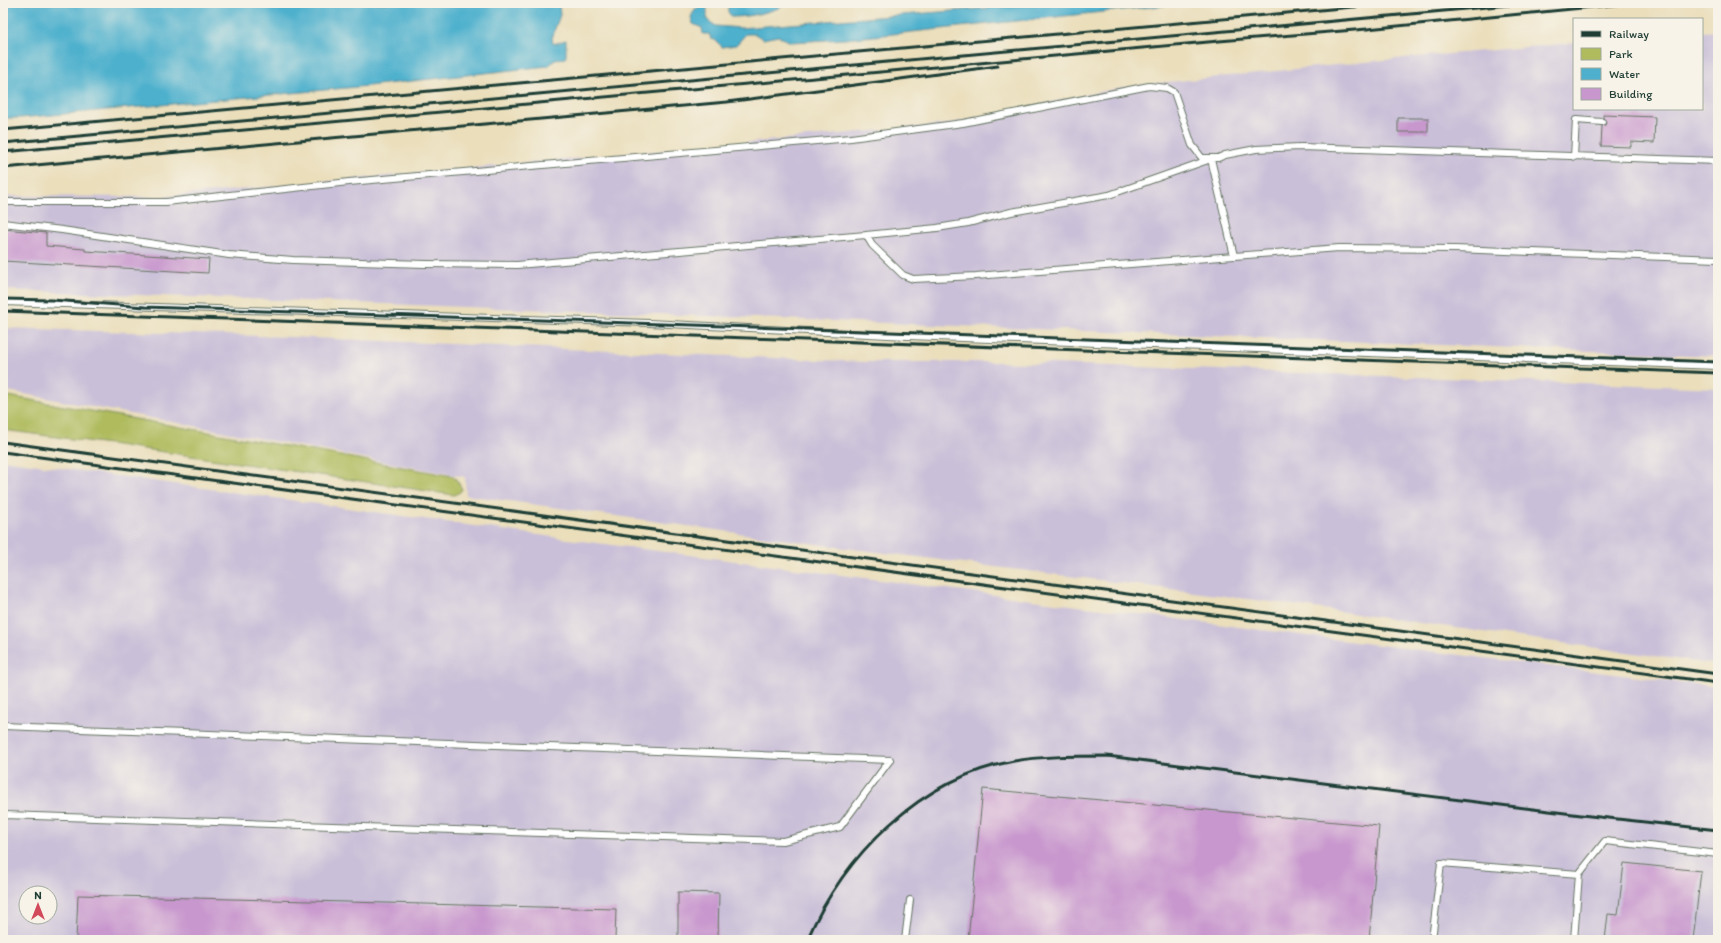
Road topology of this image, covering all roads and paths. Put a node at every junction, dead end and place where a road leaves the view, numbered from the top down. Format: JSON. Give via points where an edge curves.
{"nodes":[{"id":1,"x":1602,"y":122,"type":"dead end"},
{"id":2,"x":1574,"y":157,"type":"junction"},
{"id":3,"x":1211,"y":159,"type":"junction"},
{"id":4,"x":1718,"y":162,"type":"edge"},
{"id":5,"x":3,"y":202,"type":"edge"},
{"id":6,"x":3,"y":223,"type":"edge"},
{"id":7,"x":866,"y":235,"type":"junction"},
{"id":8,"x":1234,"y":256,"type":"junction"},
{"id":9,"x":1718,"y":259,"type":"edge"},
{"id":10,"x":3,"y":302,"type":"edge"},
{"id":11,"x":1718,"y":366,"type":"edge"},
{"id":12,"x":3,"y":726,"type":"edge"},
{"id":13,"x":3,"y":817,"type":"edge"},
{"id":14,"x":1718,"y":854,"type":"edge"},
{"id":15,"x":1579,"y":874,"type":"junction"},
{"id":16,"x":910,"y":900,"type":"dead end"},
{"id":17,"x":905,"y":940,"type":"edge"},
{"id":18,"x":1432,"y":940,"type":"edge"},
{"id":19,"x":1574,"y":940,"type":"edge"}],
"edges":[{"from":1,"to":2,"type":"lane","via":[[1576,120]]},
{"from":2,"to":3,"type":"lane","via":[[1301,147],[1256,149]]},
{"from":2,"to":4,"type":"lane"},
{"from":3,"to":5,"type":"lane","via":[[1201,158],[1194,149],[1174,92],[1167,88],[1149,86],[963,123],[851,138],[349,182],[166,202]]},
{"from":3,"to":7,"type":"lane","via":[[1109,196],[1011,212],[968,223]]},
{"from":3,"to":8,"type":"lane"},
{"from":6,"to":7,"type":"lane","via":[[229,255],[293,260],[476,265],[533,264]]},
{"from":7,"to":8,"type":"lane","via":[[872,245],[903,275],[913,279]]},
{"from":8,"to":9,"type":"lane","via":[[1339,248],[1455,249]]},
{"from":10,"to":11,"type":"lane","via":[[617,322],[908,336]]},
{"from":12,"to":13,"type":"lane","via":[[890,760],[840,827],[783,841],[5,815]]},
{"from":14,"to":15,"type":"lane","via":[[1605,841]]},
{"from":15,"to":18,"type":"lane","via":[[1441,863]]},
{"from":15,"to":19,"type":"lane"},
{"from":16,"to":17,"type":"lane"}]}
